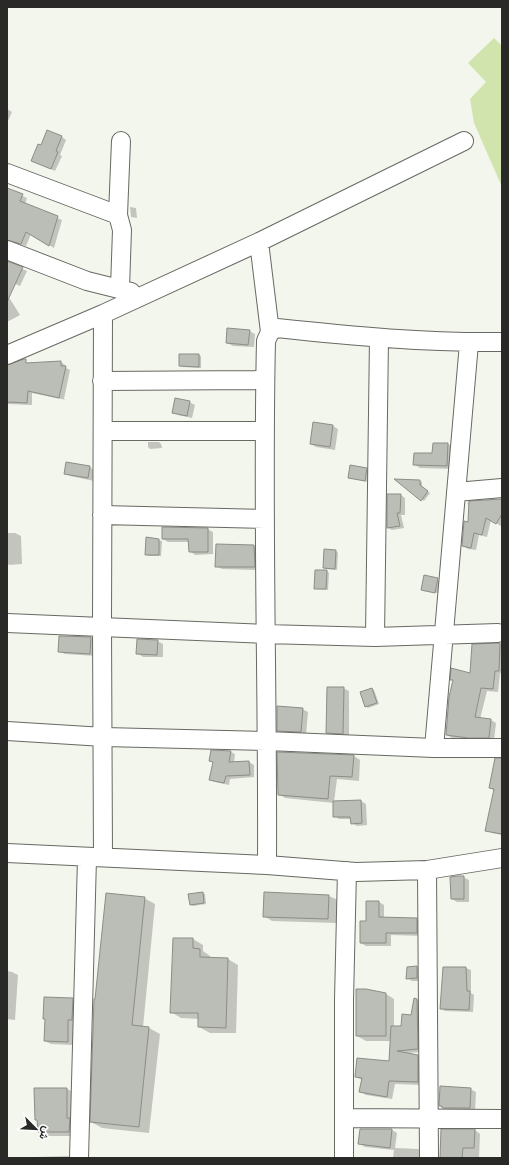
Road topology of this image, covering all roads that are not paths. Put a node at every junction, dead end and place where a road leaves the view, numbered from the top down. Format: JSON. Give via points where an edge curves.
{"nodes":[{"id":1,"x":121,"y":141,"type":"dead end"},
{"id":2,"x":464,"y":141,"type":"dead end"},
{"id":3,"x":7,"y":173,"type":"edge"},
{"id":4,"x":118,"y":215,"type":"junction"},
{"id":5,"x":259,"y":242,"type":"junction"},
{"id":6,"x":7,"y":250,"type":"edge"},
{"id":7,"x":120,"y":288,"type":"junction"},
{"id":8,"x":141,"y":297,"type":"junction"},
{"id":9,"x":103,"y":314,"type":"junction"},
{"id":10,"x":270,"y":332,"type":"junction"},
{"id":11,"x":379,"y":338,"type":"junction"},
{"id":12,"x":502,"y":342,"type":"edge"},
{"id":13,"x":469,"y":343,"type":"junction"},
{"id":14,"x":7,"y":355,"type":"edge"},
{"id":15,"x":265,"y":380,"type":"junction"},
{"id":16,"x":102,"y":381,"type":"junction"},
{"id":17,"x":264,"y":431,"type":"junction"},
{"id":18,"x":103,"y":432,"type":"junction"},
{"id":19,"x":502,"y":488,"type":"edge"},
{"id":20,"x":456,"y":492,"type":"junction"},
{"id":21,"x":102,"y":515,"type":"junction"},
{"id":22,"x":265,"y":519,"type":"junction"},
{"id":23,"x":7,"y":623,"type":"edge"},
{"id":24,"x":102,"y":626,"type":"junction"},
{"id":25,"x":498,"y":633,"type":"dead end"},
{"id":26,"x":266,"y":634,"type":"junction"},
{"id":27,"x":444,"y":634,"type":"junction"},
{"id":28,"x":375,"y":637,"type":"junction"},
{"id":29,"x":7,"y":731,"type":"edge"},
{"id":30,"x":104,"y":738,"type":"junction"},
{"id":31,"x":267,"y":740,"type":"junction"},
{"id":32,"x":434,"y":748,"type":"junction"},
{"id":33,"x":502,"y":748,"type":"edge"},
{"id":34,"x":7,"y":853,"type":"edge"},
{"id":35,"x":95,"y":858,"type":"junction"},
{"id":36,"x":502,"y":858,"type":"edge"},
{"id":37,"x":267,"y":865,"type":"junction"},
{"id":38,"x":427,"y":870,"type":"junction"},
{"id":39,"x":347,"y":871,"type":"junction"},
{"id":40,"x":344,"y":1118,"type":"junction"},
{"id":41,"x":429,"y":1119,"type":"junction"},
{"id":42,"x":502,"y":1119,"type":"edge"},
{"id":43,"x":80,"y":1158,"type":"edge"},
{"id":44,"x":344,"y":1158,"type":"edge"},
{"id":45,"x":429,"y":1158,"type":"edge"}],
"edges":[{"from":1,"to":4,"type":"street"},
{"from":2,"to":5,"type":"street"},
{"from":3,"to":4,"type":"street"},
{"from":4,"to":7,"type":"street","via":[[122,230]]},
{"from":5,"to":8,"type":"street"},
{"from":5,"to":10,"type":"street"},
{"from":6,"to":7,"type":"street","via":[[87,281]]},
{"from":7,"to":8,"type":"street"},
{"from":8,"to":9,"type":"street"},
{"from":9,"to":14,"type":"street"},
{"from":9,"to":16,"type":"street"},
{"from":10,"to":11,"type":"street","via":[[277,328]]},
{"from":10,"to":15,"type":"street","via":[[266,341]]},
{"from":11,"to":13,"type":"street"},
{"from":11,"to":28,"type":"street"},
{"from":12,"to":13,"type":"street"},
{"from":13,"to":20,"type":"street"},
{"from":15,"to":16,"type":"street"},
{"from":15,"to":17,"type":"street"},
{"from":16,"to":18,"type":"street"},
{"from":17,"to":18,"type":"street"},
{"from":17,"to":22,"type":"street"},
{"from":18,"to":21,"type":"street"},
{"from":19,"to":20,"type":"street"},
{"from":20,"to":27,"type":"street"},
{"from":21,"to":22,"type":"street"},
{"from":21,"to":24,"type":"street"},
{"from":22,"to":26,"type":"street"},
{"from":23,"to":24,"type":"street"},
{"from":24,"to":26,"type":"street"},
{"from":24,"to":30,"type":"street"},
{"from":25,"to":27,"type":"street"},
{"from":26,"to":28,"type":"street"},
{"from":26,"to":31,"type":"street"},
{"from":27,"to":28,"type":"street"},
{"from":27,"to":32,"type":"street"},
{"from":29,"to":30,"type":"street"},
{"from":30,"to":31,"type":"street"},
{"from":30,"to":35,"type":"street"},
{"from":31,"to":32,"type":"street"},
{"from":31,"to":37,"type":"street"},
{"from":32,"to":33,"type":"street"},
{"from":34,"to":35,"type":"street"},
{"from":35,"to":37,"type":"street"},
{"from":35,"to":43,"type":"street"},
{"from":36,"to":38,"type":"street"},
{"from":37,"to":39,"type":"street"},
{"from":38,"to":39,"type":"street"},
{"from":38,"to":41,"type":"street"},
{"from":39,"to":40,"type":"street"},
{"from":40,"to":41,"type":"street"},
{"from":40,"to":44,"type":"street"},
{"from":41,"to":42,"type":"street"},
{"from":41,"to":45,"type":"street"}]}
